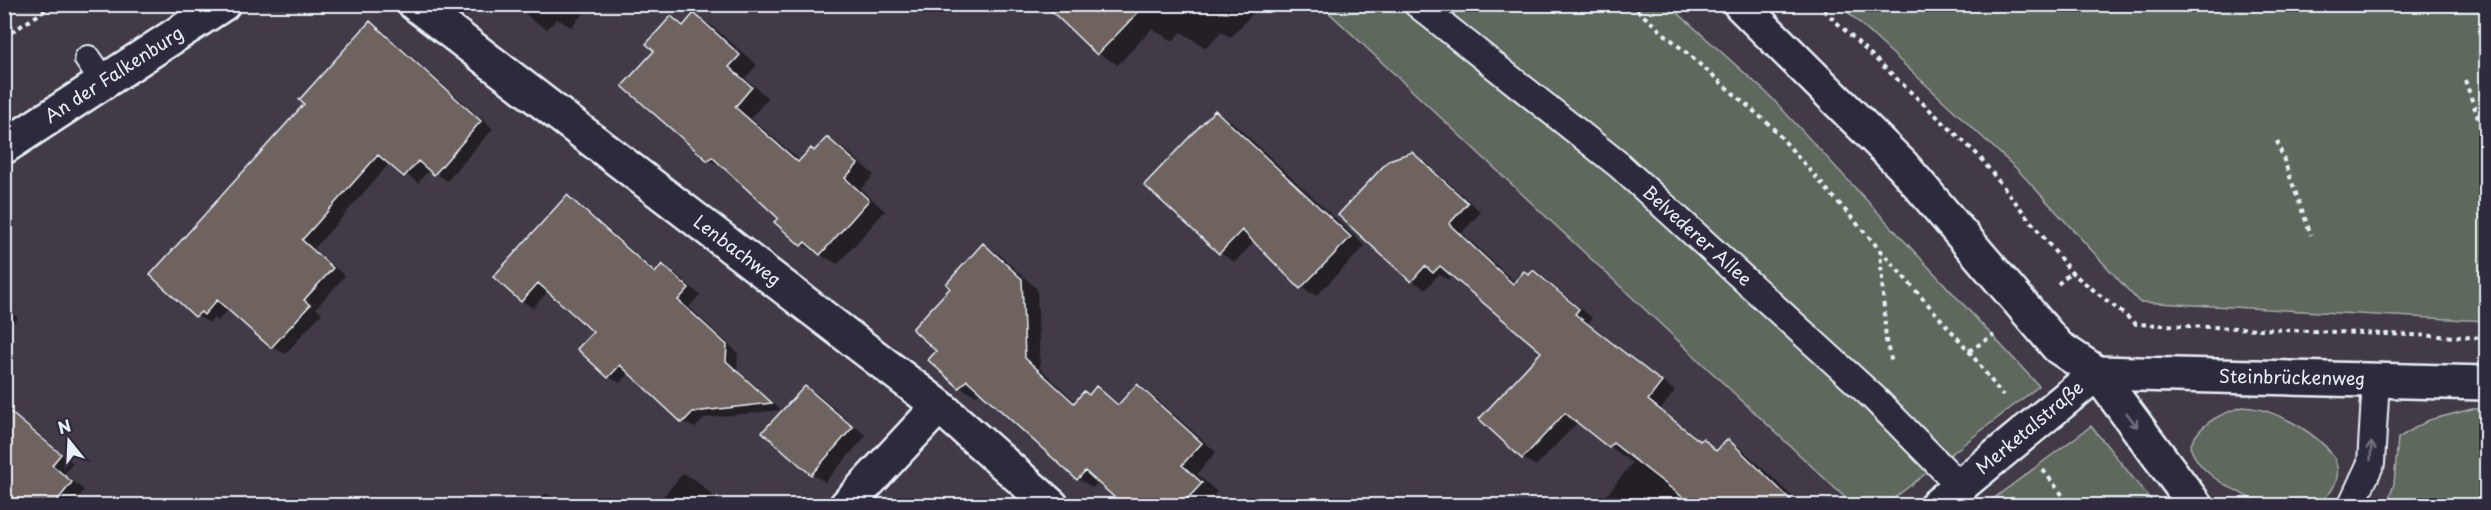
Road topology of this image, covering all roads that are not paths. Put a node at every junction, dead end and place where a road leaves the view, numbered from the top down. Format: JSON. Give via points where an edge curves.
{"nodes":[{"id":1,"x":223,"y":4,"type":"edge"},
{"id":2,"x":415,"y":4,"type":"edge"},
{"id":3,"x":1417,"y":4,"type":"edge"},
{"id":4,"x":1740,"y":4,"type":"edge"},
{"id":5,"x":4,"y":147,"type":"edge"},
{"id":6,"x":2097,"y":373,"type":"junction"},
{"id":7,"x":2376,"y":380,"type":"junction"},
{"id":8,"x":2487,"y":383,"type":"edge"},
{"id":9,"x":939,"y":406,"type":"junction"},
{"id":10,"x":1948,"y":496,"type":"edge"},
{"id":11,"x":846,"y":506,"type":"edge"},
{"id":12,"x":1052,"y":506,"type":"edge"},
{"id":13,"x":2196,"y":506,"type":"edge"},
{"id":14,"x":2351,"y":506,"type":"edge"}],
"edges":[{"from":1,"to":5,"type":"street","name":"An der Falkenburg","via":[[96,70]]},
{"from":2,"to":9,"type":"street","name":"Lenbachweg"},
{"from":3,"to":10,"type":"lane","name":"Belvederer Allee","via":[[1619,165],[1873,397]]},
{"from":4,"to":6,"type":"street","via":[[1903,166],[2058,347]]},
{"from":6,"to":7,"type":"street","name":"Steinbrückenweg"},
{"from":6,"to":10,"type":"street","name":"Merketalstraße"},
{"from":6,"to":13,"type":"street","one_way":true},
{"from":7,"to":8,"type":"street","name":"Steinbrückenweg"},
{"from":14,"to":7,"type":"lane","one_way":true,"via":[[2371,463]]},
{"from":9,"to":11,"type":"street"},
{"from":9,"to":12,"type":"street","name":"Lenbachweg"}]}
